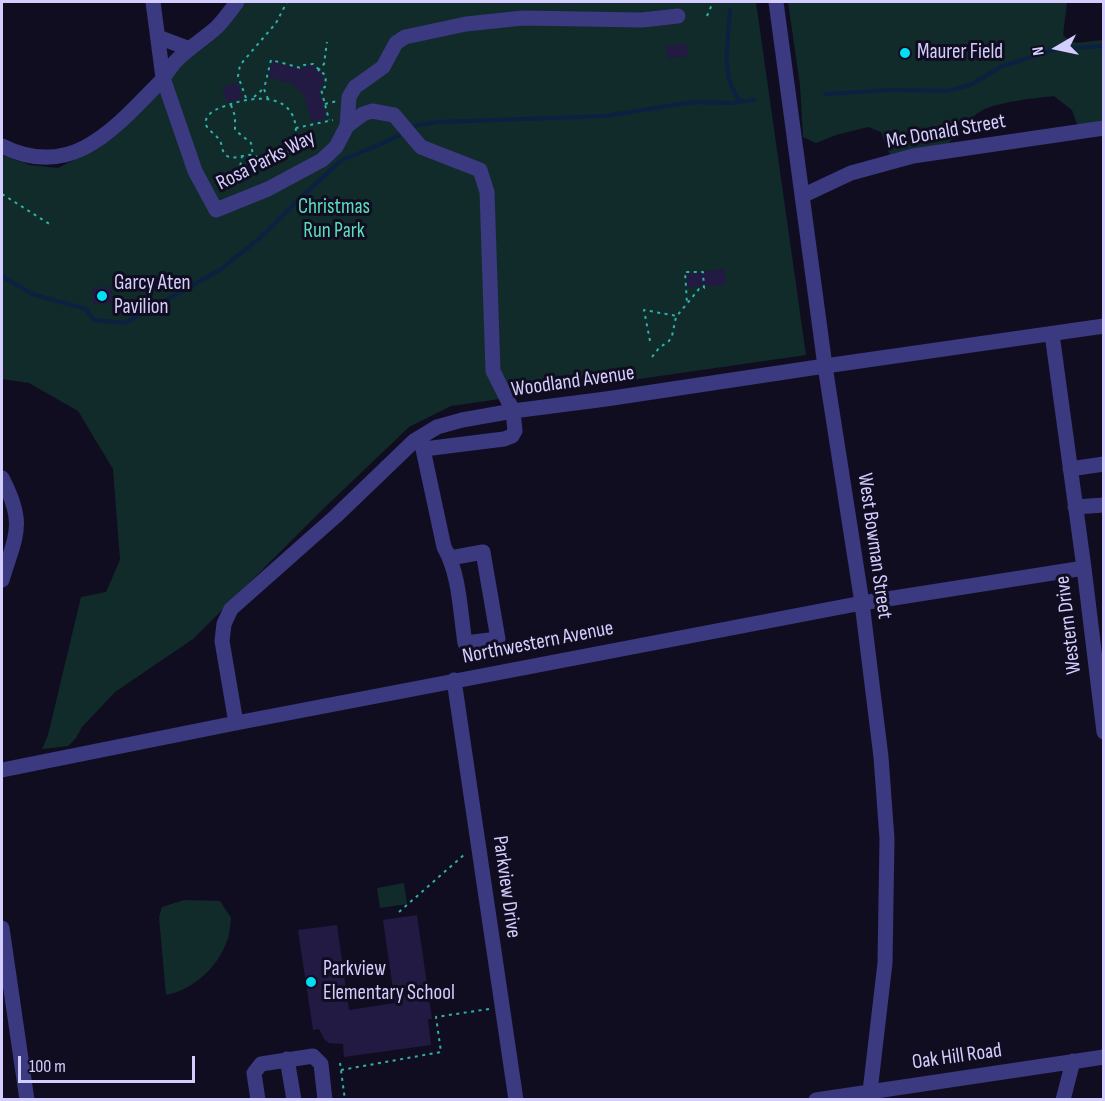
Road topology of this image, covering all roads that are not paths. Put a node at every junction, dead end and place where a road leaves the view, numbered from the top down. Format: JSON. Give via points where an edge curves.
{"nodes":[{"id":1,"x":153,"y":2,"type":"edge"},
{"id":2,"x":237,"y":2,"type":"edge"},
{"id":3,"x":776,"y":2,"type":"edge"},
{"id":4,"x":678,"y":16,"type":"dead end"},
{"id":5,"x":158,"y":37,"type":"junction"},
{"id":6,"x":190,"y":49,"type":"junction"},
{"id":7,"x":163,"y":78,"type":"junction"},
{"id":8,"x":347,"y":121,"type":"junction"},
{"id":9,"x":1104,"y":128,"type":"edge"},
{"id":10,"x":2,"y":146,"type":"edge"},
{"id":11,"x":802,"y":196,"type":"junction"},
{"id":12,"x":1104,"y":326,"type":"edge"},
{"id":13,"x":1052,"y":334,"type":"junction"},
{"id":14,"x":825,"y":366,"type":"junction"},
{"id":15,"x":513,"y":411,"type":"junction"},
{"id":16,"x":422,"y":443,"type":"junction"},
{"id":17,"x":1104,"y":464,"type":"edge"},
{"id":18,"x":1070,"y":470,"type":"junction"},
{"id":19,"x":2,"y":478,"type":"edge"},
{"id":20,"x":1104,"y":505,"type":"edge"},
{"id":21,"x":1076,"y":507,"type":"junction"},
{"id":22,"x":450,"y":558,"type":"junction"},
{"id":23,"x":1084,"y":568,"type":"junction"},
{"id":24,"x":2,"y":580,"type":"edge"},
{"id":25,"x":862,"y":603,"type":"junction"},
{"id":26,"x":454,"y":680,"type":"junction"},
{"id":27,"x":236,"y":723,"type":"junction"},
{"id":28,"x":1104,"y":732,"type":"edge"},
{"id":29,"x":2,"y":770,"type":"edge"},
{"id":30,"x":2,"y":928,"type":"edge"},
{"id":31,"x":1104,"y":1057,"type":"edge"},
{"id":32,"x":287,"y":1059,"type":"junction"},
{"id":33,"x":1073,"y":1061,"type":"junction"},
{"id":34,"x":870,"y":1095,"type":"edge"},
{"id":35,"x":836,"y":1098,"type":"edge"},
{"id":36,"x":27,"y":1100,"type":"edge"},
{"id":37,"x":258,"y":1100,"type":"edge"},
{"id":38,"x":294,"y":1100,"type":"edge"},
{"id":39,"x":325,"y":1100,"type":"edge"},
{"id":40,"x":516,"y":1100,"type":"edge"},
{"id":41,"x":816,"y":1100,"type":"edge"},
{"id":42,"x":1063,"y":1100,"type":"edge"}],
"edges":[{"from":1,"to":5,"type":"street"},
{"from":2,"to":6,"type":"street","via":[[219,25]]},
{"from":3,"to":11,"type":"street","name":"West Bowman Street"},
{"from":4,"to":8,"type":"street","via":[[642,20],[514,19],[405,37],[396,43],[383,67],[355,87],[349,97]]},
{"from":5,"to":6,"type":"street"},
{"from":5,"to":7,"type":"street"},
{"from":6,"to":7,"type":"street"},
{"from":7,"to":8,"type":"street","name":"Rosa Parks Way","via":[[195,171],[216,210],[268,189],[322,160],[336,147]]},
{"from":7,"to":10,"type":"street","via":[[105,134],[81,151],[58,158],[34,158]]},
{"from":8,"to":15,"type":"street","name":"Rosa Parks Way","via":[[372,111],[394,115],[421,147],[480,170],[487,192],[493,370]]},
{"from":9,"to":11,"type":"street","name":"Mc Donald Street","via":[[914,156],[851,173]]},
{"from":11,"to":14,"type":"street","name":"West Bowman Street"},
{"from":12,"to":13,"type":"street","name":"Woodland Avenue"},
{"from":13,"to":14,"type":"street","name":"Woodland Avenue"},
{"from":13,"to":18,"type":"street","name":"Western Drive"},
{"from":14,"to":15,"type":"street","name":"Woodland Avenue"},
{"from":14,"to":25,"type":"street","name":"West Bowman Street"},
{"from":15,"to":16,"type":"street","name":"Woodland Avenue","via":[[437,427]]},
{"from":15,"to":16,"type":"street","via":[[515,431],[504,439]]},
{"from":16,"to":22,"type":"street","via":[[444,547]]},
{"from":16,"to":27,"type":"street","name":"Woodland Avenue","via":[[414,441],[231,609],[222,641]]},
{"from":17,"to":18,"type":"street"},
{"from":18,"to":21,"type":"street","name":"Western Drive"},
{"from":19,"to":24,"type":"street","via":[[18,525]]},
{"from":20,"to":21,"type":"street"},
{"from":21,"to":23,"type":"street","name":"Western Drive"},
{"from":22,"to":22,"type":"street","via":[[465,643],[498,639],[483,552]]},
{"from":23,"to":25,"type":"street","name":"Northwestern Avenue"},
{"from":23,"to":28,"type":"street","name":"Western Drive"},
{"from":25,"to":26,"type":"street","name":"Northwestern Avenue"},
{"from":25,"to":34,"type":"street","name":"West Bowman Street","via":[[887,839],[885,963]]},
{"from":26,"to":27,"type":"street","name":"Northwestern Avenue"},
{"from":26,"to":40,"type":"street","name":"Parkview Drive"},
{"from":27,"to":29,"type":"street","name":"Northwestern Avenue"},
{"from":30,"to":36,"type":"street"},
{"from":31,"to":33,"type":"street","name":"Oak Hill Road"},
{"from":32,"to":37,"type":"street","via":[[261,1064],[254,1073]]},
{"from":32,"to":38,"type":"street"},
{"from":32,"to":39,"type":"street","via":[[313,1056],[321,1064]]},
{"from":33,"to":34,"type":"street","name":"Oak Hill Road"},
{"from":33,"to":42,"type":"street"},
{"from":34,"to":35,"type":"street","name":"Oak Hill Road"},
{"from":35,"to":41,"type":"street","name":"Oak Hill Road"}]}
